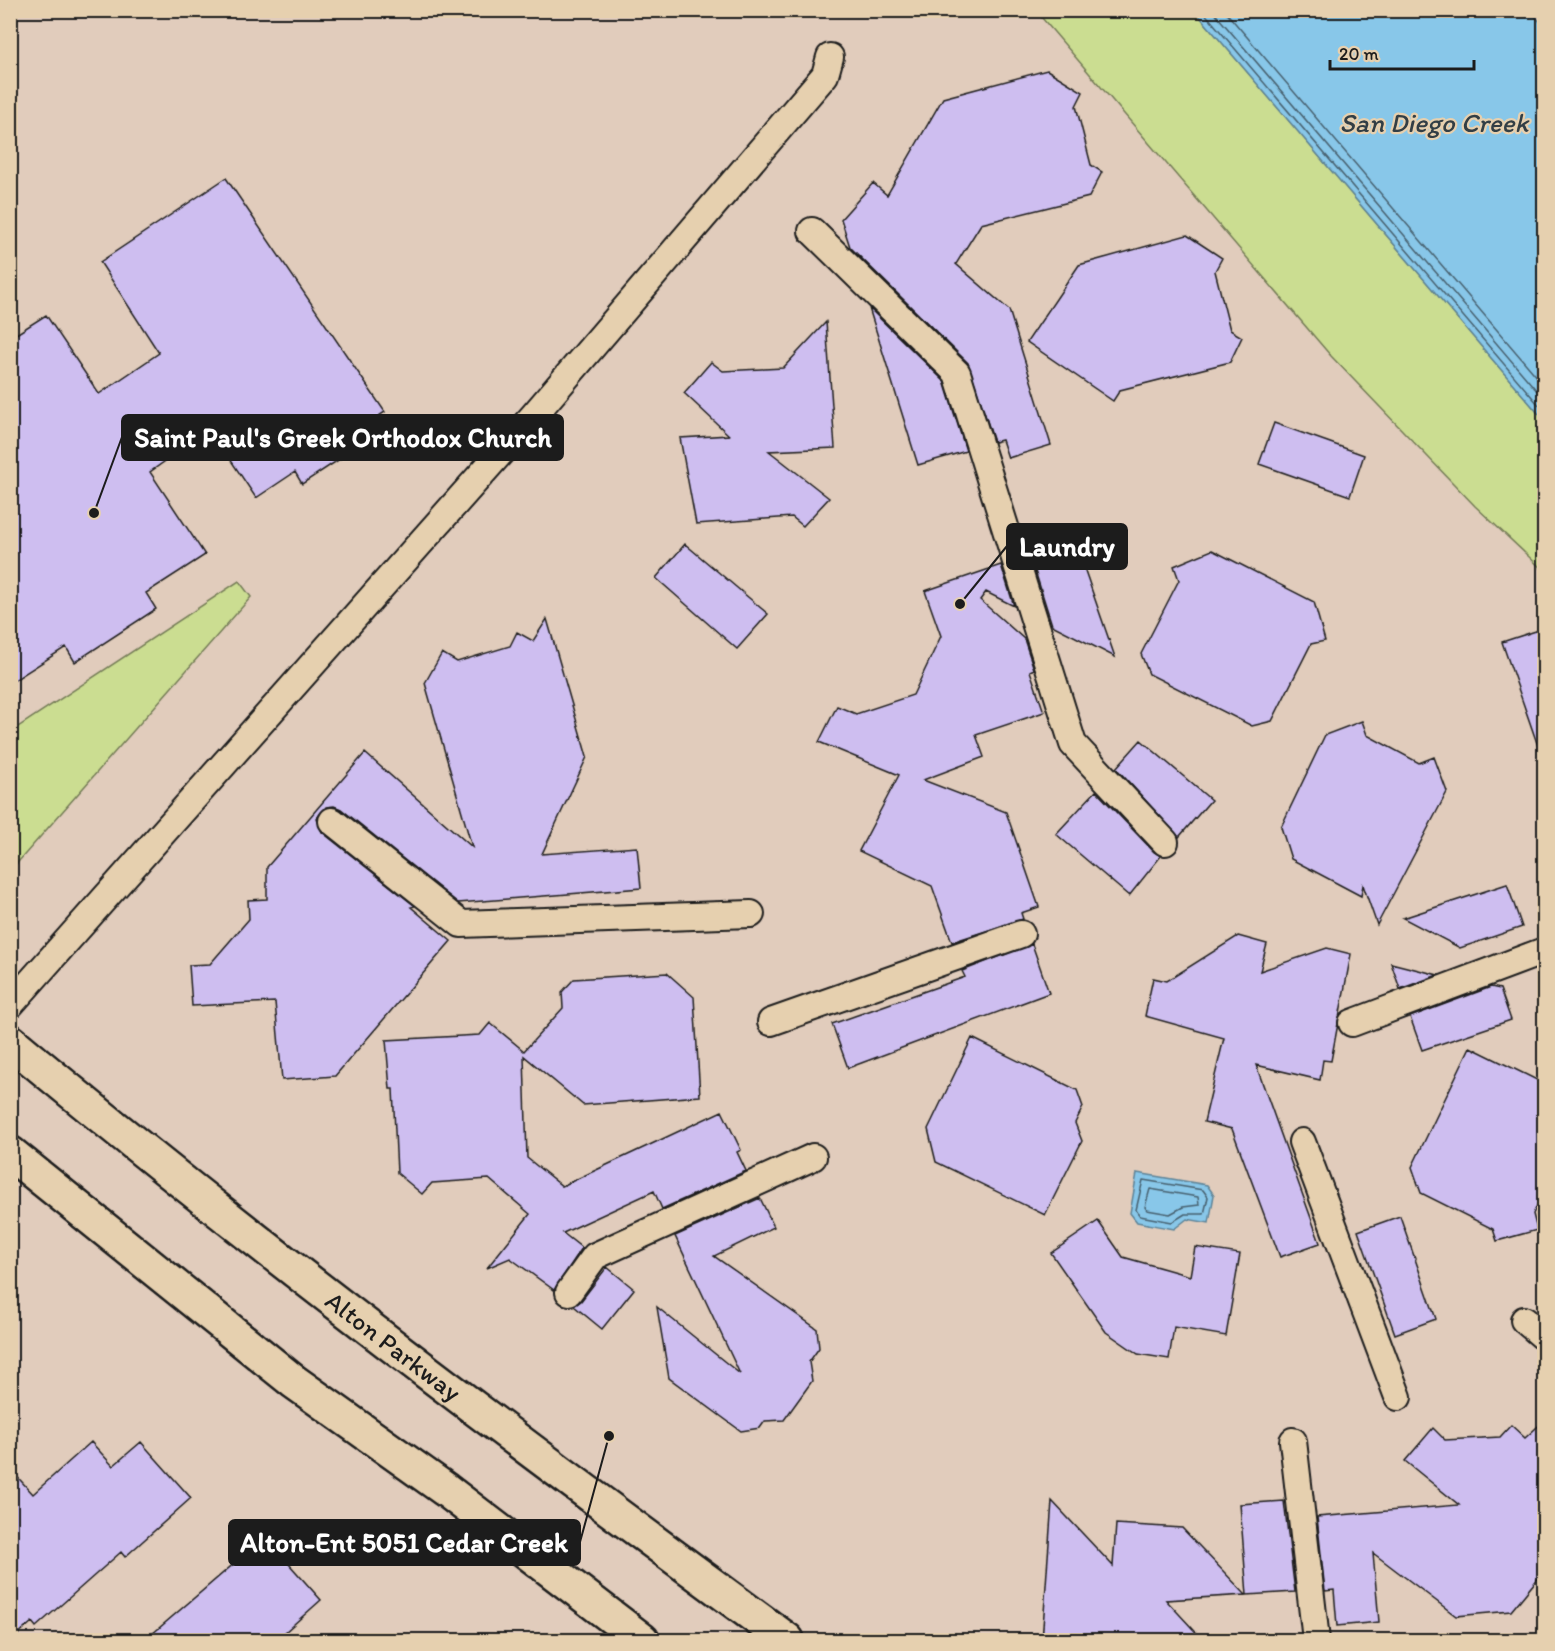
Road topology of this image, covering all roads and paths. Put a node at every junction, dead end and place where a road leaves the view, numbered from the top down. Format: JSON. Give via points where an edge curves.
{"nodes":[{"id":1,"x":830,"y":57,"type":"dead end"},
{"id":2,"x":812,"y":231,"type":"dead end"},
{"id":3,"x":332,"y":820,"type":"dead end"},
{"id":4,"x":1165,"y":842,"type":"dead end"},
{"id":5,"x":751,"y":914,"type":"dead end"},
{"id":6,"x":1022,"y":934,"type":"dead end"},
{"id":7,"x":1545,"y":951,"type":"edge"},
{"id":8,"x":10,"y":1005,"type":"edge"},
{"id":9,"x":771,"y":1022,"type":"dead end"},
{"id":10,"x":1352,"y":1023,"type":"dead end"},
{"id":11,"x":10,"y":1041,"type":"edge"},
{"id":12,"x":1302,"y":1142,"type":"dead end"},
{"id":13,"x":10,"y":1153,"type":"edge"},
{"id":14,"x":813,"y":1157,"type":"dead end"},
{"id":15,"x":569,"y":1292,"type":"dead end"},
{"id":16,"x":1524,"y":1320,"type":"dead end"},
{"id":17,"x":1545,"y":1337,"type":"edge"},
{"id":18,"x":1398,"y":1397,"type":"dead end"},
{"id":19,"x":1293,"y":1441,"type":"dead end"},
{"id":20,"x":642,"y":1641,"type":"edge"},
{"id":21,"x":787,"y":1641,"type":"edge"},
{"id":22,"x":1316,"y":1641,"type":"edge"}],
"edges":[{"from":1,"to":8,"type":"lane","via":[[825,75],[534,415]]},
{"from":2,"to":4,"type":"lane","via":[[957,373],[1073,744]]},
{"from":3,"to":5,"type":"lane","via":[[461,924]]},
{"from":6,"to":9,"type":"lane"},
{"from":7,"to":10,"type":"lane"},
{"from":11,"to":21,"type":"main road","name":"Alton Parkway","via":[[311,1284]]},
{"from":12,"to":18,"type":"lane"},
{"from":13,"to":20,"type":"main road","via":[[293,1381],[446,1490]]},
{"from":14,"to":15,"type":"lane","via":[[595,1256]]},
{"from":16,"to":17,"type":"lane"},
{"from":19,"to":22,"type":"lane"}]}
